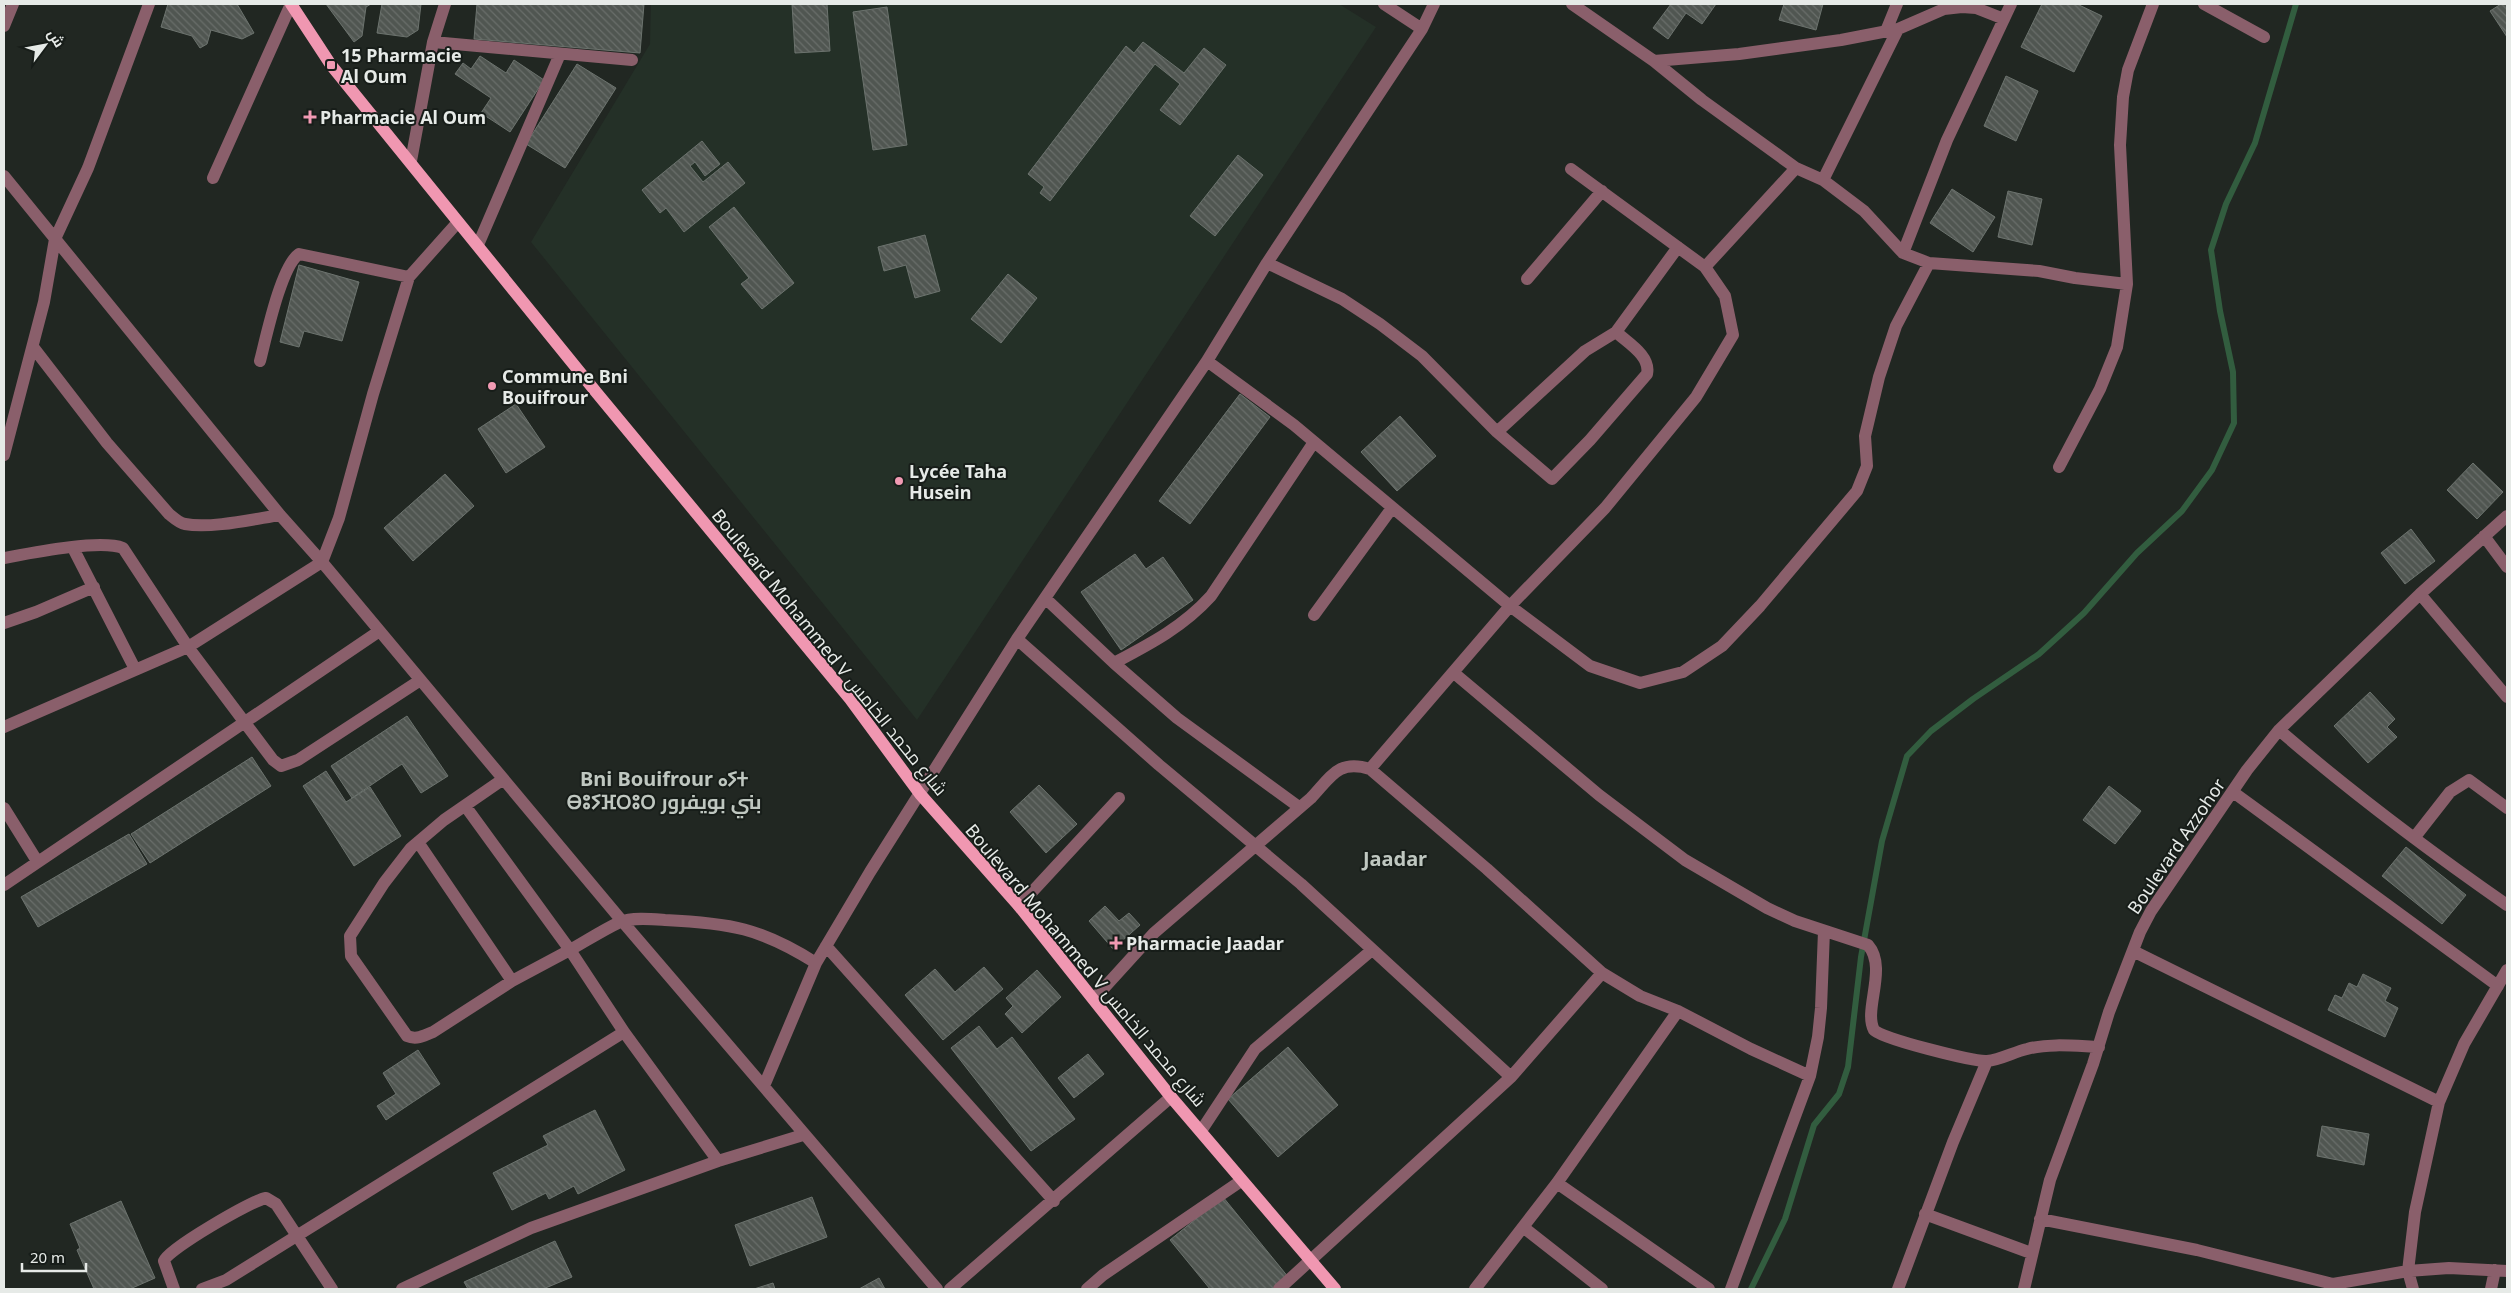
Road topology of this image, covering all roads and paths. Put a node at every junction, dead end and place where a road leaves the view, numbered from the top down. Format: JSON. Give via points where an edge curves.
{"nodes":[{"id":1,"x":13,"y":4,"type":"edge"},
{"id":2,"x":149,"y":4,"type":"edge"},
{"id":3,"x":291,"y":4,"type":"edge"},
{"id":4,"x":445,"y":4,"type":"edge"},
{"id":5,"x":1384,"y":4,"type":"edge"},
{"id":6,"x":1434,"y":4,"type":"edge"},
{"id":7,"x":1572,"y":4,"type":"edge"},
{"id":8,"x":1897,"y":4,"type":"edge"},
{"id":9,"x":2011,"y":4,"type":"edge"},
{"id":10,"x":2153,"y":4,"type":"edge"},
{"id":11,"x":2204,"y":4,"type":"edge"},
{"id":12,"x":2221,"y":8,"type":"edge"},
{"id":13,"x":2004,"y":19,"type":"junction"},
{"id":14,"x":4,"y":26,"type":"edge"},
{"id":15,"x":1422,"y":29,"type":"junction"},
{"id":16,"x":1892,"y":30,"type":"junction"},
{"id":17,"x":2264,"y":37,"type":"dead end"},
{"id":18,"x":433,"y":42,"type":"junction"},
{"id":19,"x":560,"y":54,"type":"junction"},
{"id":20,"x":632,"y":60,"type":"dead end"},
{"id":21,"x":1654,"y":61,"type":"junction"},
{"id":22,"x":411,"y":161,"type":"junction"},
{"id":23,"x":1796,"y":168,"type":"junction"},
{"id":24,"x":1571,"y":169,"type":"dead end"},
{"id":25,"x":4,"y":176,"type":"edge"},
{"id":26,"x":213,"y":178,"type":"dead end"},
{"id":27,"x":1823,"y":180,"type":"junction"},
{"id":28,"x":1602,"y":191,"type":"junction"},
{"id":29,"x":458,"y":222,"type":"junction"},
{"id":30,"x":55,"y":240,"type":"junction"},
{"id":31,"x":478,"y":245,"type":"junction"},
{"id":32,"x":1678,"y":247,"type":"junction"},
{"id":33,"x":1903,"y":253,"type":"junction"},
{"id":34,"x":1268,"y":263,"type":"junction"},
{"id":35,"x":1928,"y":264,"type":"junction"},
{"id":36,"x":1705,"y":267,"type":"junction"},
{"id":37,"x":409,"y":277,"type":"junction"},
{"id":38,"x":1526,"y":279,"type":"dead end"},
{"id":39,"x":2127,"y":284,"type":"junction"},
{"id":40,"x":1616,"y":332,"type":"junction"},
{"id":41,"x":33,"y":348,"type":"junction"},
{"id":42,"x":260,"y":361,"type":"dead end"},
{"id":43,"x":1207,"y":361,"type":"junction"},
{"id":44,"x":9,"y":412,"type":"edge"},
{"id":45,"x":1497,"y":432,"type":"junction"},
{"id":46,"x":1314,"y":442,"type":"junction"},
{"id":47,"x":4,"y":455,"type":"edge"},
{"id":48,"x":2059,"y":467,"type":"dead end"},
{"id":49,"x":1392,"y":508,"type":"junction"},
{"id":50,"x":280,"y":515,"type":"junction"},
{"id":51,"x":2507,"y":516,"type":"edge"},
{"id":52,"x":2484,"y":536,"type":"junction"},
{"id":53,"x":74,"y":548,"type":"junction"},
{"id":54,"x":4,"y":558,"type":"edge"},
{"id":55,"x":322,"y":562,"type":"junction"},
{"id":56,"x":2507,"y":567,"type":"edge"},
{"id":57,"x":94,"y":587,"type":"junction"},
{"id":58,"x":2420,"y":594,"type":"junction"},
{"id":59,"x":1045,"y":598,"type":"junction"},
{"id":60,"x":1510,"y":606,"type":"junction"},
{"id":61,"x":1314,"y":616,"type":"dead end"},
{"id":62,"x":4,"y":623,"type":"edge"},
{"id":63,"x":378,"y":632,"type":"junction"},
{"id":64,"x":1017,"y":639,"type":"junction"},
{"id":65,"x":188,"y":646,"type":"junction"},
{"id":66,"x":1114,"y":663,"type":"junction"},
{"id":67,"x":136,"y":669,"type":"junction"},
{"id":68,"x":1454,"y":673,"type":"junction"},
{"id":69,"x":419,"y":681,"type":"junction"},
{"id":70,"x":2507,"y":697,"type":"edge"},
{"id":71,"x":245,"y":721,"type":"junction"},
{"id":72,"x":4,"y":728,"type":"edge"},
{"id":73,"x":2279,"y":730,"type":"junction"},
{"id":74,"x":1370,"y":769,"type":"junction"},
{"id":75,"x":502,"y":780,"type":"junction"},
{"id":76,"x":2233,"y":792,"type":"junction"},
{"id":77,"x":920,"y":794,"type":"junction"},
{"id":78,"x":1119,"y":798,"type":"dead end"},
{"id":79,"x":466,"y":807,"type":"junction"},
{"id":80,"x":1299,"y":807,"type":"junction"},
{"id":81,"x":4,"y":808,"type":"edge"},
{"id":82,"x":2507,"y":808,"type":"edge"},
{"id":83,"x":2414,"y":838,"type":"junction"},
{"id":84,"x":418,"y":842,"type":"junction"},
{"id":85,"x":1254,"y":845,"type":"junction"},
{"id":86,"x":37,"y":861,"type":"junction"},
{"id":87,"x":4,"y":885,"type":"edge"},
{"id":88,"x":2507,"y":905,"type":"edge"},
{"id":89,"x":1020,"y":906,"type":"junction"},
{"id":90,"x":622,"y":922,"type":"junction"},
{"id":91,"x":1829,"y":933,"type":"junction"},
{"id":92,"x":826,"y":946,"type":"junction"},
{"id":93,"x":570,"y":950,"type":"junction"},
{"id":94,"x":1372,"y":950,"type":"junction"},
{"id":95,"x":2133,"y":951,"type":"junction"},
{"id":96,"x":816,"y":963,"type":"junction"},
{"id":97,"x":2507,"y":970,"type":"edge"},
{"id":98,"x":1602,"y":973,"type":"junction"},
{"id":99,"x":512,"y":981,"type":"junction"},
{"id":100,"x":2498,"y":986,"type":"junction"},
{"id":101,"x":1094,"y":999,"type":"junction"},
{"id":102,"x":1678,"y":1010,"type":"junction"},
{"id":103,"x":624,"y":1032,"type":"junction"},
{"id":104,"x":2099,"y":1047,"type":"junction"},
{"id":105,"x":1987,"y":1061,"type":"junction"},
{"id":106,"x":1810,"y":1076,"type":"junction"},
{"id":107,"x":1511,"y":1077,"type":"junction"},
{"id":108,"x":764,"y":1086,"type":"junction"},
{"id":109,"x":1171,"y":1097,"type":"junction"},
{"id":110,"x":2439,"y":1102,"type":"junction"},
{"id":111,"x":1201,"y":1130,"type":"junction"},
{"id":112,"x":803,"y":1135,"type":"junction"},
{"id":113,"x":718,"y":1161,"type":"junction"},
{"id":114,"x":1242,"y":1181,"type":"junction"},
{"id":115,"x":1557,"y":1183,"type":"junction"},
{"id":116,"x":1054,"y":1201,"type":"junction"},
{"id":117,"x":1925,"y":1214,"type":"junction"},
{"id":118,"x":2040,"y":1219,"type":"junction"},
{"id":119,"x":1523,"y":1226,"type":"junction"},
{"id":120,"x":297,"y":1236,"type":"junction"},
{"id":121,"x":2031,"y":1253,"type":"junction"},
{"id":122,"x":1312,"y":1261,"type":"junction"},
{"id":123,"x":2501,"y":1270,"type":"edge"},
{"id":124,"x":2408,"y":1271,"type":"junction"},
{"id":125,"x":2334,"y":1287,"type":"edge"},
{"id":126,"x":174,"y":1289,"type":"edge"},
{"id":127,"x":202,"y":1289,"type":"edge"},
{"id":128,"x":332,"y":1289,"type":"edge"},
{"id":129,"x":402,"y":1289,"type":"edge"},
{"id":130,"x":937,"y":1289,"type":"edge"},
{"id":131,"x":950,"y":1289,"type":"edge"},
{"id":132,"x":1087,"y":1289,"type":"edge"},
{"id":133,"x":1279,"y":1289,"type":"edge"},
{"id":134,"x":1335,"y":1289,"type":"edge"},
{"id":135,"x":1475,"y":1289,"type":"edge"},
{"id":136,"x":1602,"y":1289,"type":"edge"},
{"id":137,"x":1709,"y":1289,"type":"edge"},
{"id":138,"x":1731,"y":1289,"type":"edge"},
{"id":139,"x":1898,"y":1289,"type":"edge"},
{"id":140,"x":2024,"y":1289,"type":"edge"},
{"id":141,"x":2413,"y":1289,"type":"edge"},
{"id":142,"x":2491,"y":1289,"type":"edge"}],
"edges":[{"from":1,"to":14,"type":"street"},
{"from":2,"to":30,"type":"street","via":[[88,168]]},
{"from":3,"to":22,"type":"main road","name":"Boulevard Mohammed V شارع محمد الخامس","via":[[331,65]]},
{"from":3,"to":26,"type":"street"},
{"from":4,"to":18,"type":"street"},
{"from":5,"to":15,"type":"street"},
{"from":6,"to":15,"type":"street"},
{"from":7,"to":21,"type":"street"},
{"from":8,"to":16,"type":"street"},
{"from":9,"to":13,"type":"street"},
{"from":10,"to":39,"type":"street","via":[[2128,70],[2123,97],[2120,145]]},
{"from":11,"to":12,"type":"street"},
{"from":12,"to":17,"type":"street"},
{"from":13,"to":16,"type":"street","via":[[1976,8],[1962,7],[1944,9]]},
{"from":13,"to":33,"type":"street","via":[[1947,140]]},
{"from":15,"to":34,"type":"street"},
{"from":16,"to":21,"type":"street","via":[[1739,54]]},
{"from":16,"to":27,"type":"street"},
{"from":18,"to":19,"type":"street"},
{"from":18,"to":22,"type":"street"},
{"from":19,"to":20,"type":"street"},
{"from":19,"to":31,"type":"street"},
{"from":21,"to":23,"type":"street"},
{"from":22,"to":29,"type":"main road","name":"Boulevard Mohammed V شارع محمد الخامس"},
{"from":23,"to":27,"type":"street"},
{"from":23,"to":36,"type":"street"},
{"from":24,"to":28,"type":"street"},
{"from":25,"to":30,"type":"street"},
{"from":27,"to":33,"type":"street","via":[[1864,211]]},
{"from":28,"to":32,"type":"street"},
{"from":28,"to":38,"type":"street"},
{"from":29,"to":31,"type":"main road","name":"Boulevard Mohammed V شارع محمد الخامس"},
{"from":29,"to":37,"type":"street"},
{"from":30,"to":41,"type":"street"},
{"from":30,"to":50,"type":"street"},
{"from":31,"to":77,"type":"main road","name":"Boulevard Mohammed V شارع محمد الخامس","via":[[850,699]]},
{"from":32,"to":36,"type":"street"},
{"from":32,"to":40,"type":"street"},
{"from":33,"to":35,"type":"street"},
{"from":34,"to":43,"type":"street"},
{"from":34,"to":45,"type":"street","via":[[1342,300],[1380,324],[1422,356]]},
{"from":35,"to":39,"type":"street","via":[[2039,271]]},
{"from":35,"to":60,"type":"street","via":[[1896,326],[1879,377],[1865,436],[1867,466],[1857,491],[1722,646],[1683,672],[1640,683],[1590,666]]},
{"from":36,"to":60,"type":"street","via":[[1725,296],[1733,335],[1696,397],[1605,508]]},
{"from":37,"to":42,"type":"street","via":[[299,254],[285,274]]},
{"from":37,"to":55,"type":"street","via":[[339,518]]},
{"from":39,"to":48,"type":"street","via":[[2116,347],[2100,389]]},
{"from":40,"to":45,"type":"street","via":[[1586,351]]},
{"from":40,"to":45,"type":"street","via":[[1643,357],[1648,367],[1647,374],[1552,479]]},
{"from":41,"to":44,"type":"street"},
{"from":41,"to":50,"type":"street","via":[[107,443],[178,521],[219,523]]},
{"from":43,"to":46,"type":"street"},
{"from":43,"to":59,"type":"street"},
{"from":44,"to":47,"type":"street"},
{"from":46,"to":49,"type":"street"},
{"from":46,"to":66,"type":"street","via":[[1211,596],[1176,629]]},
{"from":49,"to":60,"type":"street"},
{"from":49,"to":61,"type":"street"},
{"from":50,"to":55,"type":"street"},
{"from":51,"to":52,"type":"street","name":"Boulevard Azzohor"},
{"from":52,"to":56,"type":"street"},
{"from":52,"to":58,"type":"street","name":"Boulevard Azzohor"},
{"from":53,"to":54,"type":"street"},
{"from":53,"to":57,"type":"street"},
{"from":53,"to":65,"type":"street","via":[[118,546],[126,551]]},
{"from":55,"to":63,"type":"street"},
{"from":55,"to":65,"type":"street"},
{"from":57,"to":62,"type":"street"},
{"from":57,"to":67,"type":"street"},
{"from":58,"to":70,"type":"street"},
{"from":58,"to":73,"type":"street","name":"Boulevard Azzohor"},
{"from":59,"to":64,"type":"street"},
{"from":59,"to":66,"type":"street"},
{"from":60,"to":68,"type":"street"},
{"from":63,"to":69,"type":"street"},
{"from":63,"to":71,"type":"street"},
{"from":64,"to":77,"type":"street"},
{"from":64,"to":85,"type":"street"},
{"from":65,"to":67,"type":"street"},
{"from":65,"to":71,"type":"street"},
{"from":66,"to":80,"type":"street","via":[[1178,718]]},
{"from":67,"to":72,"type":"street"},
{"from":68,"to":74,"type":"street"},
{"from":68,"to":91,"type":"street","via":[[1653,838],[1766,908]]},
{"from":69,"to":71,"type":"street","via":[[289,765],[278,764]]},
{"from":69,"to":75,"type":"street"},
{"from":71,"to":86,"type":"street"},
{"from":73,"to":76,"type":"street","name":"Boulevard Azzohor"},
{"from":73,"to":83,"type":"street","via":[[2339,782]]},
{"from":74,"to":80,"type":"street","via":[[1354,766],[1339,769]]},
{"from":74,"to":98,"type":"street"},
{"from":75,"to":79,"type":"street"},
{"from":75,"to":90,"type":"street"},
{"from":76,"to":95,"type":"street","name":"Boulevard Azzohor","via":[[2151,911]]},
{"from":76,"to":100,"type":"street"},
{"from":77,"to":89,"type":"main road","name":"Boulevard Mohammed V شارع محمد الخامس"},
{"from":77,"to":92,"type":"street"},
{"from":78,"to":89,"type":"street"},
{"from":79,"to":84,"type":"street"},
{"from":79,"to":93,"type":"street"},
{"from":80,"to":85,"type":"street"},
{"from":81,"to":86,"type":"street"},
{"from":82,"to":83,"type":"street","via":[[2469,780],[2450,792]]},
{"from":83,"to":88,"type":"street"},
{"from":84,"to":99,"type":"street"},
{"from":84,"to":99,"type":"street","via":[[384,883],[350,936],[351,956],[366,979],[411,1038],[433,1032]]},
{"from":85,"to":94,"type":"street"},
{"from":85,"to":101,"type":"street","via":[[1154,933]]},
{"from":86,"to":87,"type":"street"},
{"from":89,"to":101,"type":"main road","name":"Boulevard Mohammed V شارع محمد الخامس"},
{"from":90,"to":93,"type":"street"},
{"from":90,"to":96,"type":"street","via":[[655,920],[735,926],[785,943]]},
{"from":90,"to":108,"type":"street"},
{"from":91,"to":105,"type":"street","via":[[1863,943],[1875,956],[1872,1019],[1878,1034]]},
{"from":91,"to":106,"type":"street"},
{"from":92,"to":96,"type":"street"},
{"from":92,"to":116,"type":"street"},
{"from":93,"to":99,"type":"street"},
{"from":93,"to":103,"type":"street"},
{"from":94,"to":107,"type":"street"},
{"from":94,"to":111,"type":"street","via":[[1255,1049]]},
{"from":95,"to":104,"type":"street","name":"Boulevard Azzohor"},
{"from":95,"to":110,"type":"street"},
{"from":96,"to":108,"type":"street"},
{"from":97,"to":100,"type":"street"},
{"from":98,"to":102,"type":"street","via":[[1640,996]]},
{"from":98,"to":107,"type":"street"},
{"from":100,"to":110,"type":"street","via":[[2464,1044]]},
{"from":101,"to":109,"type":"main road","name":"Boulevard Mohammed V شارع محمد الخامس"},
{"from":102,"to":106,"type":"street","via":[[1750,1049]]},
{"from":102,"to":115,"type":"street"},
{"from":103,"to":113,"type":"street"},
{"from":103,"to":120,"type":"street"},
{"from":104,"to":105,"type":"street","via":[[2045,1045]]},
{"from":104,"to":118,"type":"street","name":"Boulevard Azzohor","via":[[2050,1180]]},
{"from":105,"to":117,"type":"street"},
{"from":106,"to":138,"type":"street"},
{"from":107,"to":122,"type":"street"},
{"from":108,"to":112,"type":"street"},
{"from":109,"to":111,"type":"main road","name":"Boulevard Mohammed V شارع محمد الخامس"},
{"from":109,"to":116,"type":"street"},
{"from":110,"to":124,"type":"street","via":[[2415,1212]]},
{"from":111,"to":114,"type":"main road","name":"Boulevard Mohammed V شارع محمد الخامس"},
{"from":112,"to":113,"type":"street"},
{"from":112,"to":130,"type":"street"},
{"from":113,"to":129,"type":"street","via":[[531,1228]]},
{"from":114,"to":122,"type":"main road","name":"Boulevard Mohammed V شارع محمد الخامس"},
{"from":114,"to":132,"type":"street"},
{"from":115,"to":119,"type":"street"},
{"from":115,"to":137,"type":"street"},
{"from":116,"to":131,"type":"street"},
{"from":117,"to":121,"type":"street"},
{"from":117,"to":139,"type":"street"},
{"from":118,"to":121,"type":"street","name":"Boulevard Azzohor"},
{"from":118,"to":125,"type":"street","via":[[2197,1250]]},
{"from":119,"to":135,"type":"street"},
{"from":119,"to":136,"type":"street"},
{"from":120,"to":126,"type":"street","via":[[276,1204],[263,1198],[168,1254],[164,1261]]},
{"from":120,"to":127,"type":"street","via":[[226,1280]]},
{"from":120,"to":128,"type":"street"},
{"from":121,"to":140,"type":"street","name":"Boulevard Azzohor"},
{"from":122,"to":133,"type":"street"},
{"from":122,"to":134,"type":"main road","name":"Boulevard Mohammed V شارع محمد الخامس"},
{"from":123,"to":124,"type":"street","via":[[2449,1268]]},
{"from":123,"to":142,"type":"street"},
{"from":124,"to":125,"type":"street"},
{"from":124,"to":141,"type":"street"}]}
